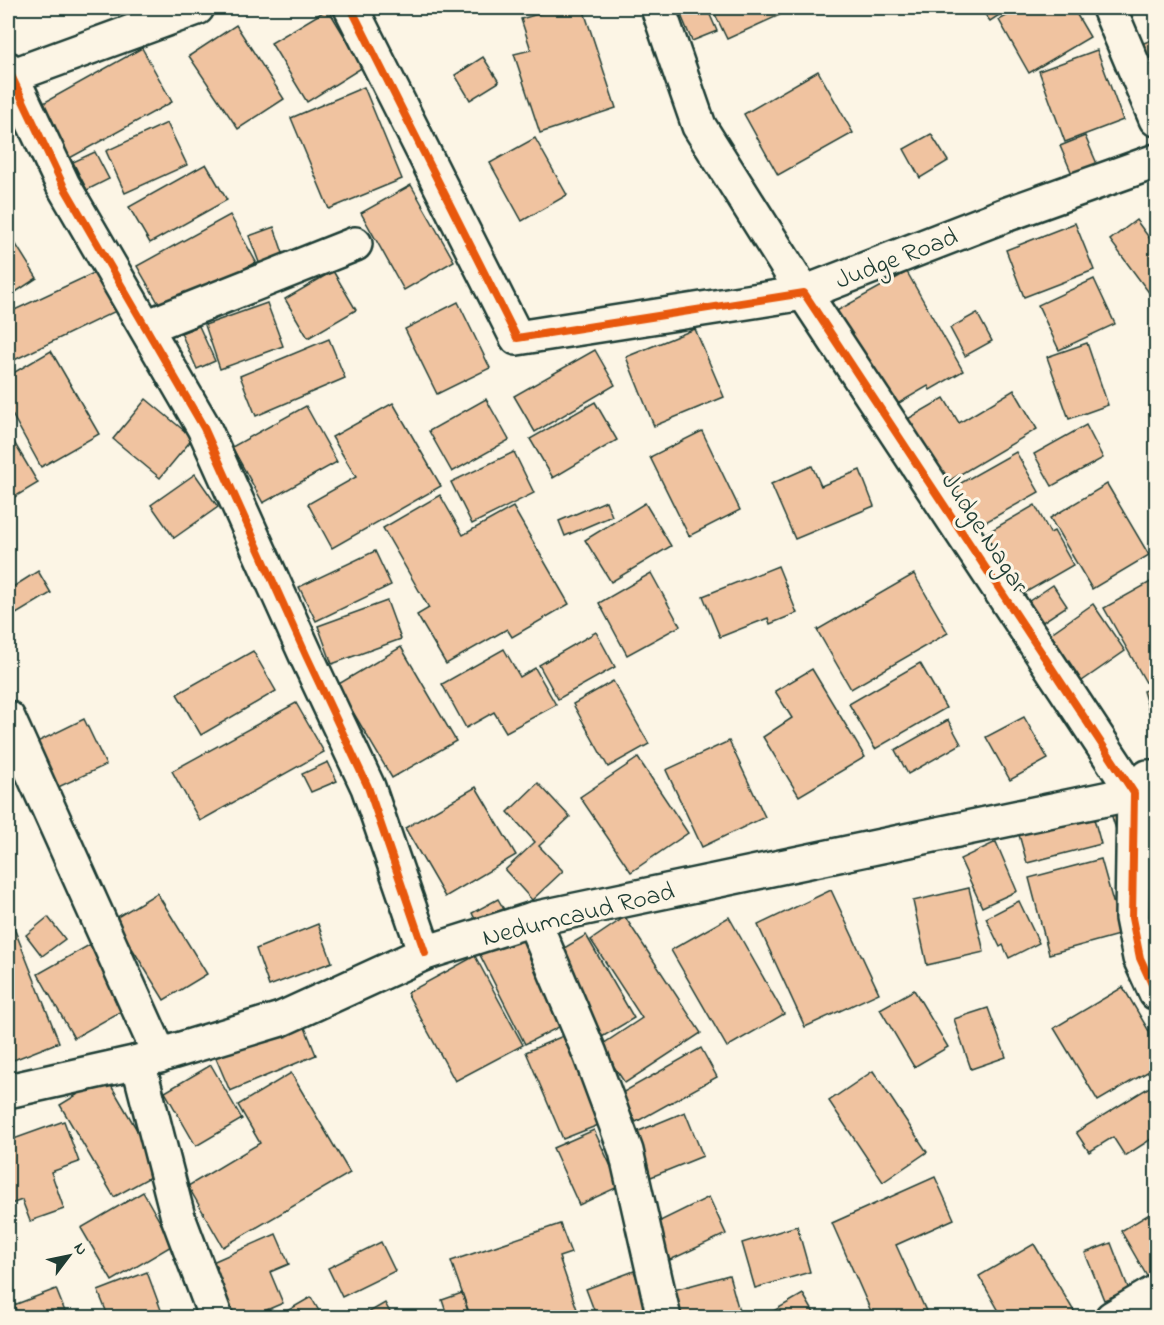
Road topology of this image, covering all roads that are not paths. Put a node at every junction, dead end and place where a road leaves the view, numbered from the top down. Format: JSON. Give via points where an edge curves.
{"nodes":[{"id":1,"x":197,"y":8,"type":"edge"},
{"id":2,"x":351,"y":8,"type":"edge"},
{"id":3,"x":658,"y":8,"type":"edge"},
{"id":4,"x":1109,"y":8,"type":"edge"},
{"id":5,"x":9,"y":72,"type":"edge"},
{"id":6,"x":1156,"y":119,"type":"edge"},
{"id":7,"x":1156,"y":161,"type":"edge"},
{"id":8,"x":355,"y":244,"type":"dead end"},
{"id":9,"x":804,"y":293,"type":"junction"},
{"id":10,"x":146,"y":327,"type":"junction"},
{"id":11,"x":8,"y":718,"type":"edge"},
{"id":12,"x":1145,"y":785,"type":"edge"},
{"id":13,"x":533,"y":919,"type":"junction"},
{"id":14,"x":424,"y":953,"type":"junction"},
{"id":15,"x":1156,"y":993,"type":"edge"},
{"id":16,"x":149,"y":1059,"type":"junction"},
{"id":17,"x":8,"y":1091,"type":"edge"},
{"id":18,"x":1156,"y":1292,"type":"edge"},
{"id":19,"x":216,"y":1317,"type":"edge"},
{"id":20,"x":664,"y":1317,"type":"edge"},
{"id":21,"x":1112,"y":1317,"type":"edge"}],
"edges":[{"from":1,"to":5,"type":"street"},
{"from":2,"to":9,"type":"street","via":[[517,338]]},
{"from":3,"to":9,"type":"street","name":"Judge Road","via":[[699,126]]},
{"from":4,"to":6,"type":"street"},
{"from":5,"to":10,"type":"street","via":[[63,184]]},
{"from":7,"to":9,"type":"street","name":"Judge Road"},
{"from":8,"to":10,"type":"street"},
{"from":9,"to":12,"type":"street","name":"Judge Nagar"},
{"from":10,"to":14,"type":"street","via":[[204,428],[368,787]]},
{"from":11,"to":16,"type":"street"},
{"from":12,"to":13,"type":"street","name":"Nedumcaud Road"},
{"from":12,"to":15,"type":"street","via":[[1132,918],[1140,958]]},
{"from":13,"to":14,"type":"street","name":"Nedumcaud Road"},
{"from":13,"to":20,"type":"street","via":[[626,1151]]},
{"from":14,"to":16,"type":"street","name":"Nedumcaud Road","via":[[281,1019]]},
{"from":16,"to":17,"type":"street","name":"Nedumcaud Road"},
{"from":16,"to":19,"type":"street","via":[[178,1217]]},
{"from":18,"to":21,"type":"street"}]}
